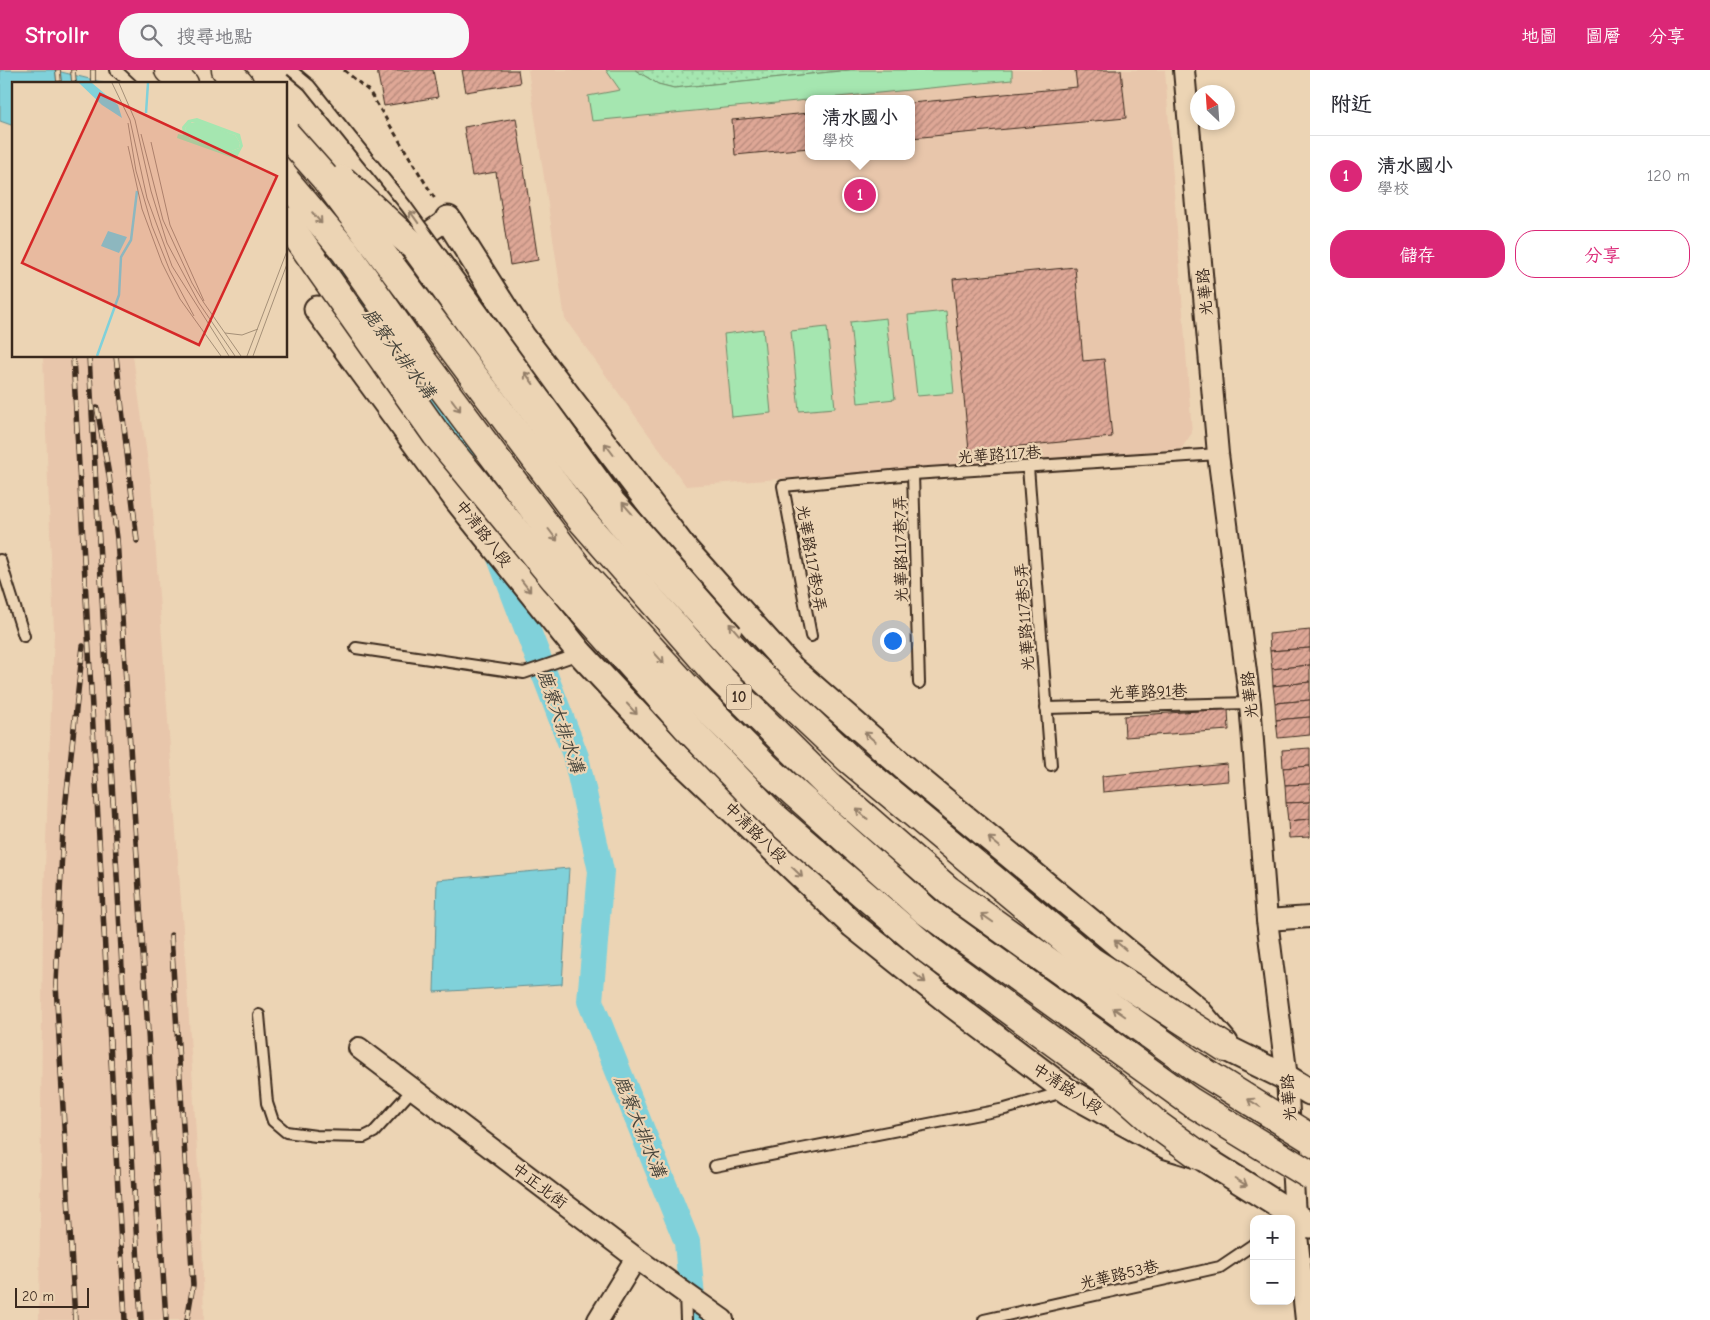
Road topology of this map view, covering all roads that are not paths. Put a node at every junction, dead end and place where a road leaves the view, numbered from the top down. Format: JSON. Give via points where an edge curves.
{"nodes":[{"id":1,"x":116,"y":70,"type":"edge"},
{"id":2,"x":169,"y":70,"type":"edge"},
{"id":3,"x":226,"y":70,"type":"edge"},
{"id":4,"x":291,"y":70,"type":"edge"},
{"id":5,"x":1184,"y":70,"type":"edge"},
{"id":6,"x":129,"y":82,"type":"edge"},
{"id":7,"x":182,"y":82,"type":"edge"},
{"id":8,"x":237,"y":82,"type":"edge"},
{"id":9,"x":288,"y":135,"type":"edge"},
{"id":10,"x":288,"y":135,"type":"edge"},
{"id":11,"x":288,"y":183,"type":"edge"},
{"id":12,"x":448,"y":219,"type":"joint"},
{"id":13,"x":288,"y":224,"type":"edge"},
{"id":14,"x":323,"y":302,"type":"joint"},
{"id":15,"x":349,"y":330,"type":"dead end"},
{"id":16,"x":1218,"y":454,"type":"junction"},
{"id":17,"x":1028,"y":467,"type":"junction"},
{"id":18,"x":914,"y":474,"type":"junction"},
{"id":19,"x":783,"y":486,"type":"joint"},
{"id":20,"x":0,"y":560,"type":"edge"},
{"id":21,"x":24,"y":636,"type":"dead end"},
{"id":22,"x":811,"y":636,"type":"dead end"},
{"id":23,"x":741,"y":637,"type":"dead end"},
{"id":24,"x":356,"y":648,"type":"dead end"},
{"id":25,"x":580,"y":654,"type":"junction"},
{"id":26,"x":621,"y":669,"type":"dead end"},
{"id":27,"x":919,"y":683,"type":"dead end"},
{"id":28,"x":639,"y":690,"type":"dead end"},
{"id":29,"x":1250,"y":703,"type":"junction"},
{"id":30,"x":1046,"y":708,"type":"junction"},
{"id":31,"x":1052,"y":765,"type":"dead end"},
{"id":32,"x":1310,"y":917,"type":"edge"},
{"id":33,"x":1267,"y":920,"type":"junction"},
{"id":34,"x":1101,"y":955,"type":"dead end"},
{"id":35,"x":976,"y":999,"type":"dead end"},
{"id":36,"x":259,"y":1015,"type":"dead end"},
{"id":37,"x":1222,"y":1045,"type":"junction"},
{"id":38,"x":359,"y":1048,"type":"dead end"},
{"id":39,"x":1287,"y":1078,"type":"junction"},
{"id":40,"x":413,"y":1089,"type":"junction"},
{"id":41,"x":1067,"y":1091,"type":"junction"},
{"id":42,"x":1310,"y":1092,"type":"edge"},
{"id":43,"x":1120,"y":1108,"type":"dead end"},
{"id":44,"x":1310,"y":1138,"type":"edge"},
{"id":45,"x":1167,"y":1146,"type":"junction"},
{"id":46,"x":1200,"y":1156,"type":"junction"},
{"id":47,"x":714,"y":1166,"type":"dead end"},
{"id":48,"x":1310,"y":1175,"type":"edge"},
{"id":49,"x":1299,"y":1220,"type":"edge"},
{"id":50,"x":1250,"y":1247,"type":"edge"},
{"id":51,"x":636,"y":1258,"type":"junction"},
{"id":52,"x":684,"y":1292,"type":"junction"},
{"id":53,"x":598,"y":1320,"type":"edge"},
{"id":54,"x":686,"y":1320,"type":"edge"},
{"id":55,"x":722,"y":1320,"type":"edge"},
{"id":56,"x":984,"y":1320,"type":"edge"},
{"id":57,"x":1306,"y":1320,"type":"edge"}],
"edges":[{"from":1,"to":6,"type":"lane"},
{"from":2,"to":7,"type":"main road"},
{"from":3,"to":8,"type":"main road"},
{"from":23,"to":4,"type":"lane","one_way":true,"bridge":true,"via":[[618,497],[406,206],[308,86]]},
{"from":5,"to":16,"type":"street","name":"光華路"},
{"from":9,"to":37,"type":"main road","bridge":true,"via":[[338,175],[416,248],[576,466],[640,547],[742,658],[849,759],[1091,961]]},
{"from":44,"to":10,"type":"main road","number":"10","one_way":true,"bridge":true,"via":[[1194,1066],[948,890],[828,785],[720,679],[580,518],[325,178]]},
{"from":11,"to":48,"type":"main road","number":"10","one_way":true,"bridge":true,"via":[[345,251],[424,363],[581,572],[685,686],[769,770],[926,910],[1191,1102]]},
{"from":12,"to":14,"type":"street"},
{"from":37,"to":12,"type":"street","one_way":true,"via":[[1197,1010],[906,769],[792,669],[671,532],[522,336]]},
{"from":13,"to":46,"type":"main road","bridge":true,"via":[[436,434],[562,586],[686,726],[771,814],[927,949],[1110,1084]]},
{"from":14,"to":25,"type":"street","name":"中清路八段","one_way":true,"via":[[458,501]]},
{"from":15,"to":26,"type":"lane","via":[[432,442]]},
{"from":16,"to":17,"type":"lane","name":"光華路117巷"},
{"from":16,"to":29,"type":"street","name":"光華路"},
{"from":17,"to":18,"type":"lane","name":"光華路117巷"},
{"from":17,"to":30,"type":"lane","name":"光華路117巷5弄"},
{"from":18,"to":19,"type":"lane","name":"光華路117巷"},
{"from":18,"to":27,"type":"lane","name":"光華路117巷7弄"},
{"from":19,"to":22,"type":"lane","name":"光華路117巷9弄"},
{"from":20,"to":21,"type":"lane"},
{"from":24,"to":25,"type":"lane","via":[[524,673]]},
{"from":25,"to":41,"type":"street","name":"中清路八段","one_way":true,"via":[[677,757],[853,925]]},
{"from":28,"to":35,"type":"lane","via":[[767,820],[921,958]]},
{"from":29,"to":30,"type":"lane","name":"光華路91巷"},
{"from":29,"to":33,"type":"street","name":"光華路"},
{"from":30,"to":31,"type":"lane","name":"光華路117巷5弄"},
{"from":32,"to":33,"type":"street"},
{"from":33,"to":39,"type":"street","name":"光華路"},
{"from":34,"to":37,"type":"lane","bridge":true,"via":[[1184,1009]]},
{"from":36,"to":40,"type":"lane","via":[[267,1103],[273,1121],[286,1132],[364,1138],[374,1132]]},
{"from":37,"to":39,"type":"street"},
{"from":38,"to":40,"type":"street","name":"中正北街"},
{"from":39,"to":42,"type":"street"},
{"from":39,"to":49,"type":"street","name":"光華路"},
{"from":40,"to":51,"type":"street","name":"中正北街"},
{"from":41,"to":45,"type":"street","name":"中清路八段"},
{"from":41,"to":47,"type":"lane","via":[[1005,1109]]},
{"from":43,"to":45,"type":"lane"},
{"from":45,"to":46,"type":"street","name":"中清路八段"},
{"from":46,"to":49,"type":"street","name":"中清路八段","one_way":true},
{"from":49,"to":57,"type":"street","name":"光華路"},
{"from":50,"to":56,"type":"lane","name":"光華路53巷","via":[[1220,1267]]},
{"from":51,"to":52,"type":"street","name":"中正北街"},
{"from":51,"to":53,"type":"street"},
{"from":52,"to":54,"type":"lane"},
{"from":52,"to":55,"type":"street","name":"中正北街"}]}
